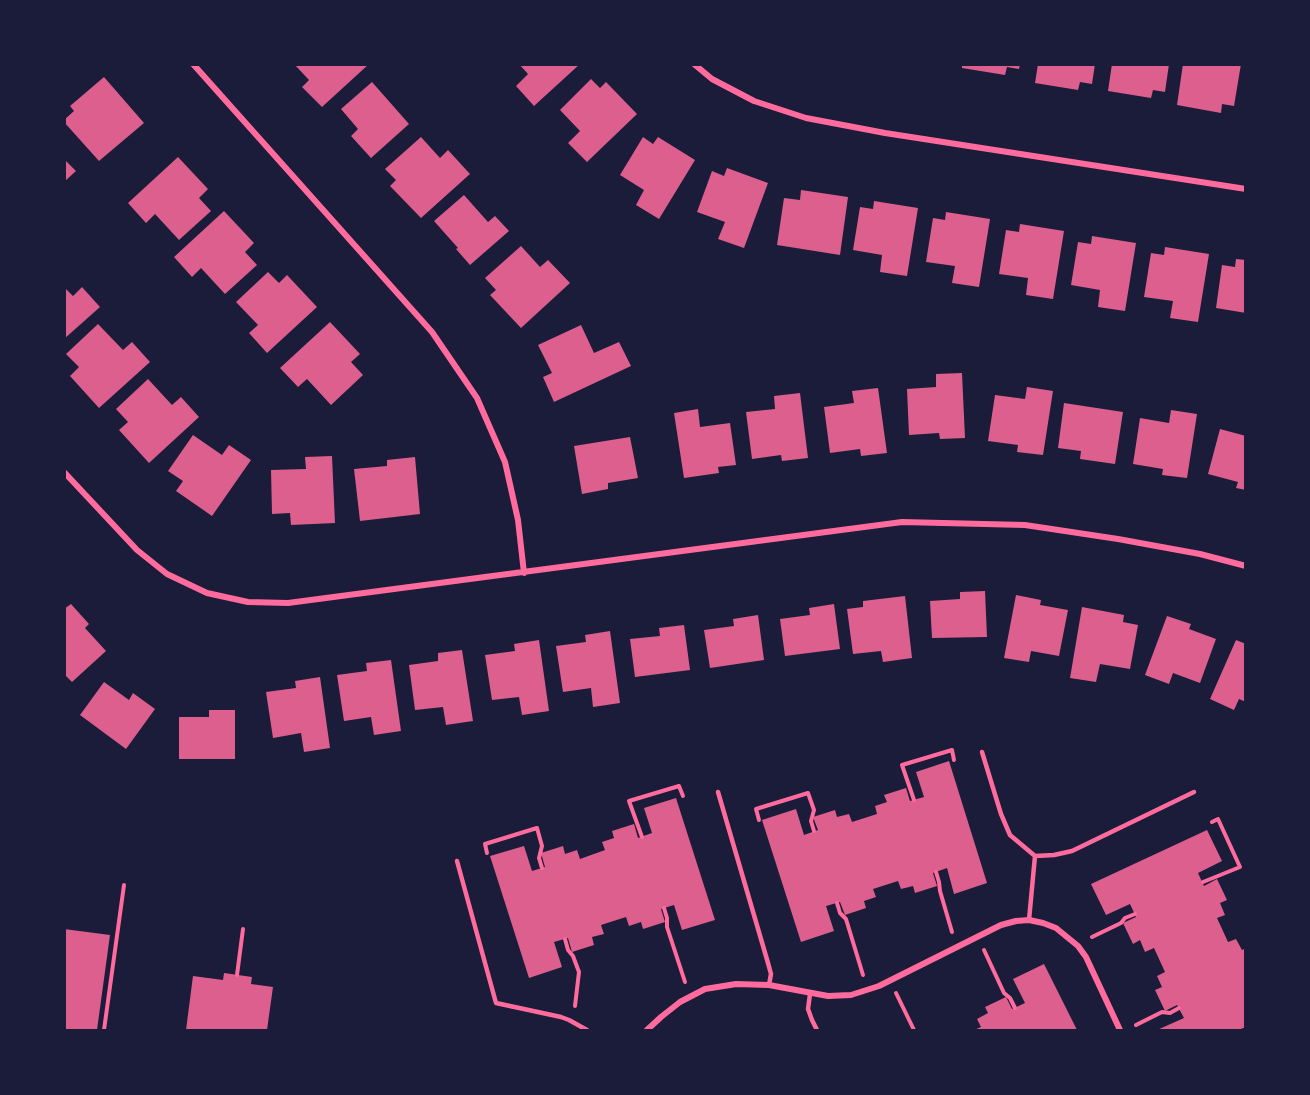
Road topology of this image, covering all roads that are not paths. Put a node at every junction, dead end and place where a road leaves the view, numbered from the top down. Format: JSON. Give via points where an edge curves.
{"nodes":[{"id":1,"x":194,"y":64,"type":"edge"},
{"id":2,"x":694,"y":64,"type":"edge"},
{"id":3,"x":1245,"y":189,"type":"edge"},
{"id":4,"x":64,"y":472,"type":"edge"},
{"id":5,"x":1245,"y":566,"type":"edge"},
{"id":6,"x":524,"y":573,"type":"junction"},
{"id":7,"x":982,"y":752,"type":"dead end"},
{"id":8,"x":718,"y":792,"type":"dead end"},
{"id":9,"x":1194,"y":792,"type":"dead end"},
{"id":10,"x":1035,"y":856,"type":"junction"},
{"id":11,"x":457,"y":861,"type":"dead end"},
{"id":12,"x":1029,"y":920,"type":"junction"},
{"id":13,"x":770,"y":985,"type":"junction"},
{"id":14,"x":810,"y":994,"type":"junction"},
{"id":15,"x":587,"y":1030,"type":"edge"},
{"id":16,"x":647,"y":1030,"type":"edge"},
{"id":17,"x":817,"y":1030,"type":"edge"},
{"id":18,"x":1120,"y":1030,"type":"edge"}],
"edges":[{"from":1,"to":6,"type":"street","via":[[432,332],[477,398],[505,462],[518,520]]},
{"from":2,"to":3,"type":"street","via":[[712,79],[754,101],[806,118]]},
{"from":4,"to":6,"type":"street","via":[[145,556],[167,574],[207,593],[248,602],[288,603]]},
{"from":5,"to":6,"type":"street","via":[[1200,554],[1025,525],[902,522]]},
{"from":7,"to":10,"type":"lane","via":[[1010,835]]},
{"from":8,"to":13,"type":"lane","via":[[771,974]]},
{"from":9,"to":10,"type":"lane","via":[[1072,851]]},
{"from":10,"to":12,"type":"lane"},
{"from":11,"to":15,"type":"lane","via":[[496,1003],[561,1017]]},
{"from":12,"to":14,"type":"street","via":[[1001,925],[867,990],[838,996]]},
{"from":12,"to":18,"type":"street","via":[[1056,928],[1078,946]]},
{"from":13,"to":14,"type":"street"},
{"from":13,"to":16,"type":"street","via":[[736,984],[705,989],[680,1002]]},
{"from":14,"to":17,"type":"lane","via":[[808,1009]]}]}
